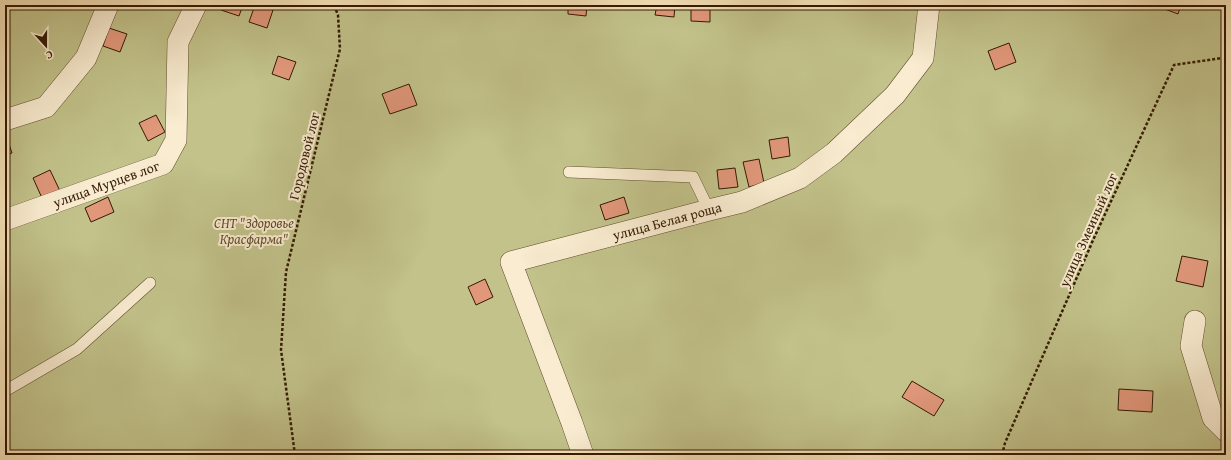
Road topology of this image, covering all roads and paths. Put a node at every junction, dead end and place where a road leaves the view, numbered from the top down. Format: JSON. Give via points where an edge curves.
{"nodes":[{"id":1,"x":108,"y":5,"type":"edge"},
{"id":2,"x":196,"y":5,"type":"edge"},
{"id":3,"x":334,"y":5,"type":"edge"},
{"id":4,"x":929,"y":5,"type":"edge"},
{"id":5,"x":1226,"y":53,"type":"edge"},
{"id":6,"x":5,"y":120,"type":"edge"},
{"id":7,"x":569,"y":172,"type":"dead end"},
{"id":8,"x":709,"y":210,"type":"junction"},
{"id":9,"x":5,"y":220,"type":"edge"},
{"id":10,"x":150,"y":284,"type":"dead end"},
{"id":11,"x":1195,"y":321,"type":"dead end"},
{"id":12,"x":5,"y":391,"type":"edge"},
{"id":13,"x":1226,"y":431,"type":"edge"},
{"id":14,"x":295,"y":455,"type":"edge"},
{"id":15,"x":583,"y":455,"type":"edge"},
{"id":16,"x":1002,"y":455,"type":"edge"}],
"edges":[{"from":1,"to":6,"type":"street","via":[[86,58],[46,107]]},
{"from":2,"to":9,"type":"street","name":"улица Мурцев лог","via":[[178,42],[176,140],[164,164]]},
{"from":3,"to":14,"type":"path","name":"Городовой лог","via":[[338,15],[340,49],[286,272],[281,350]]},
{"from":4,"to":8,"type":"street","name":"улица Белая роща","via":[[924,58],[895,95],[834,153],[800,178],[742,202]]},
{"from":5,"to":16,"type":"path","name":"улица Змеиный лог","via":[[1222,58],[1174,65],[1094,238]]},
{"from":7,"to":8,"type":"lane","via":[[693,177]]},
{"from":8,"to":15,"type":"street","name":"улица Белая роща","via":[[511,262]]},
{"from":10,"to":12,"type":"lane","via":[[77,349]]},
{"from":11,"to":13,"type":"street","via":[[1191,346],[1213,418]]}]}
